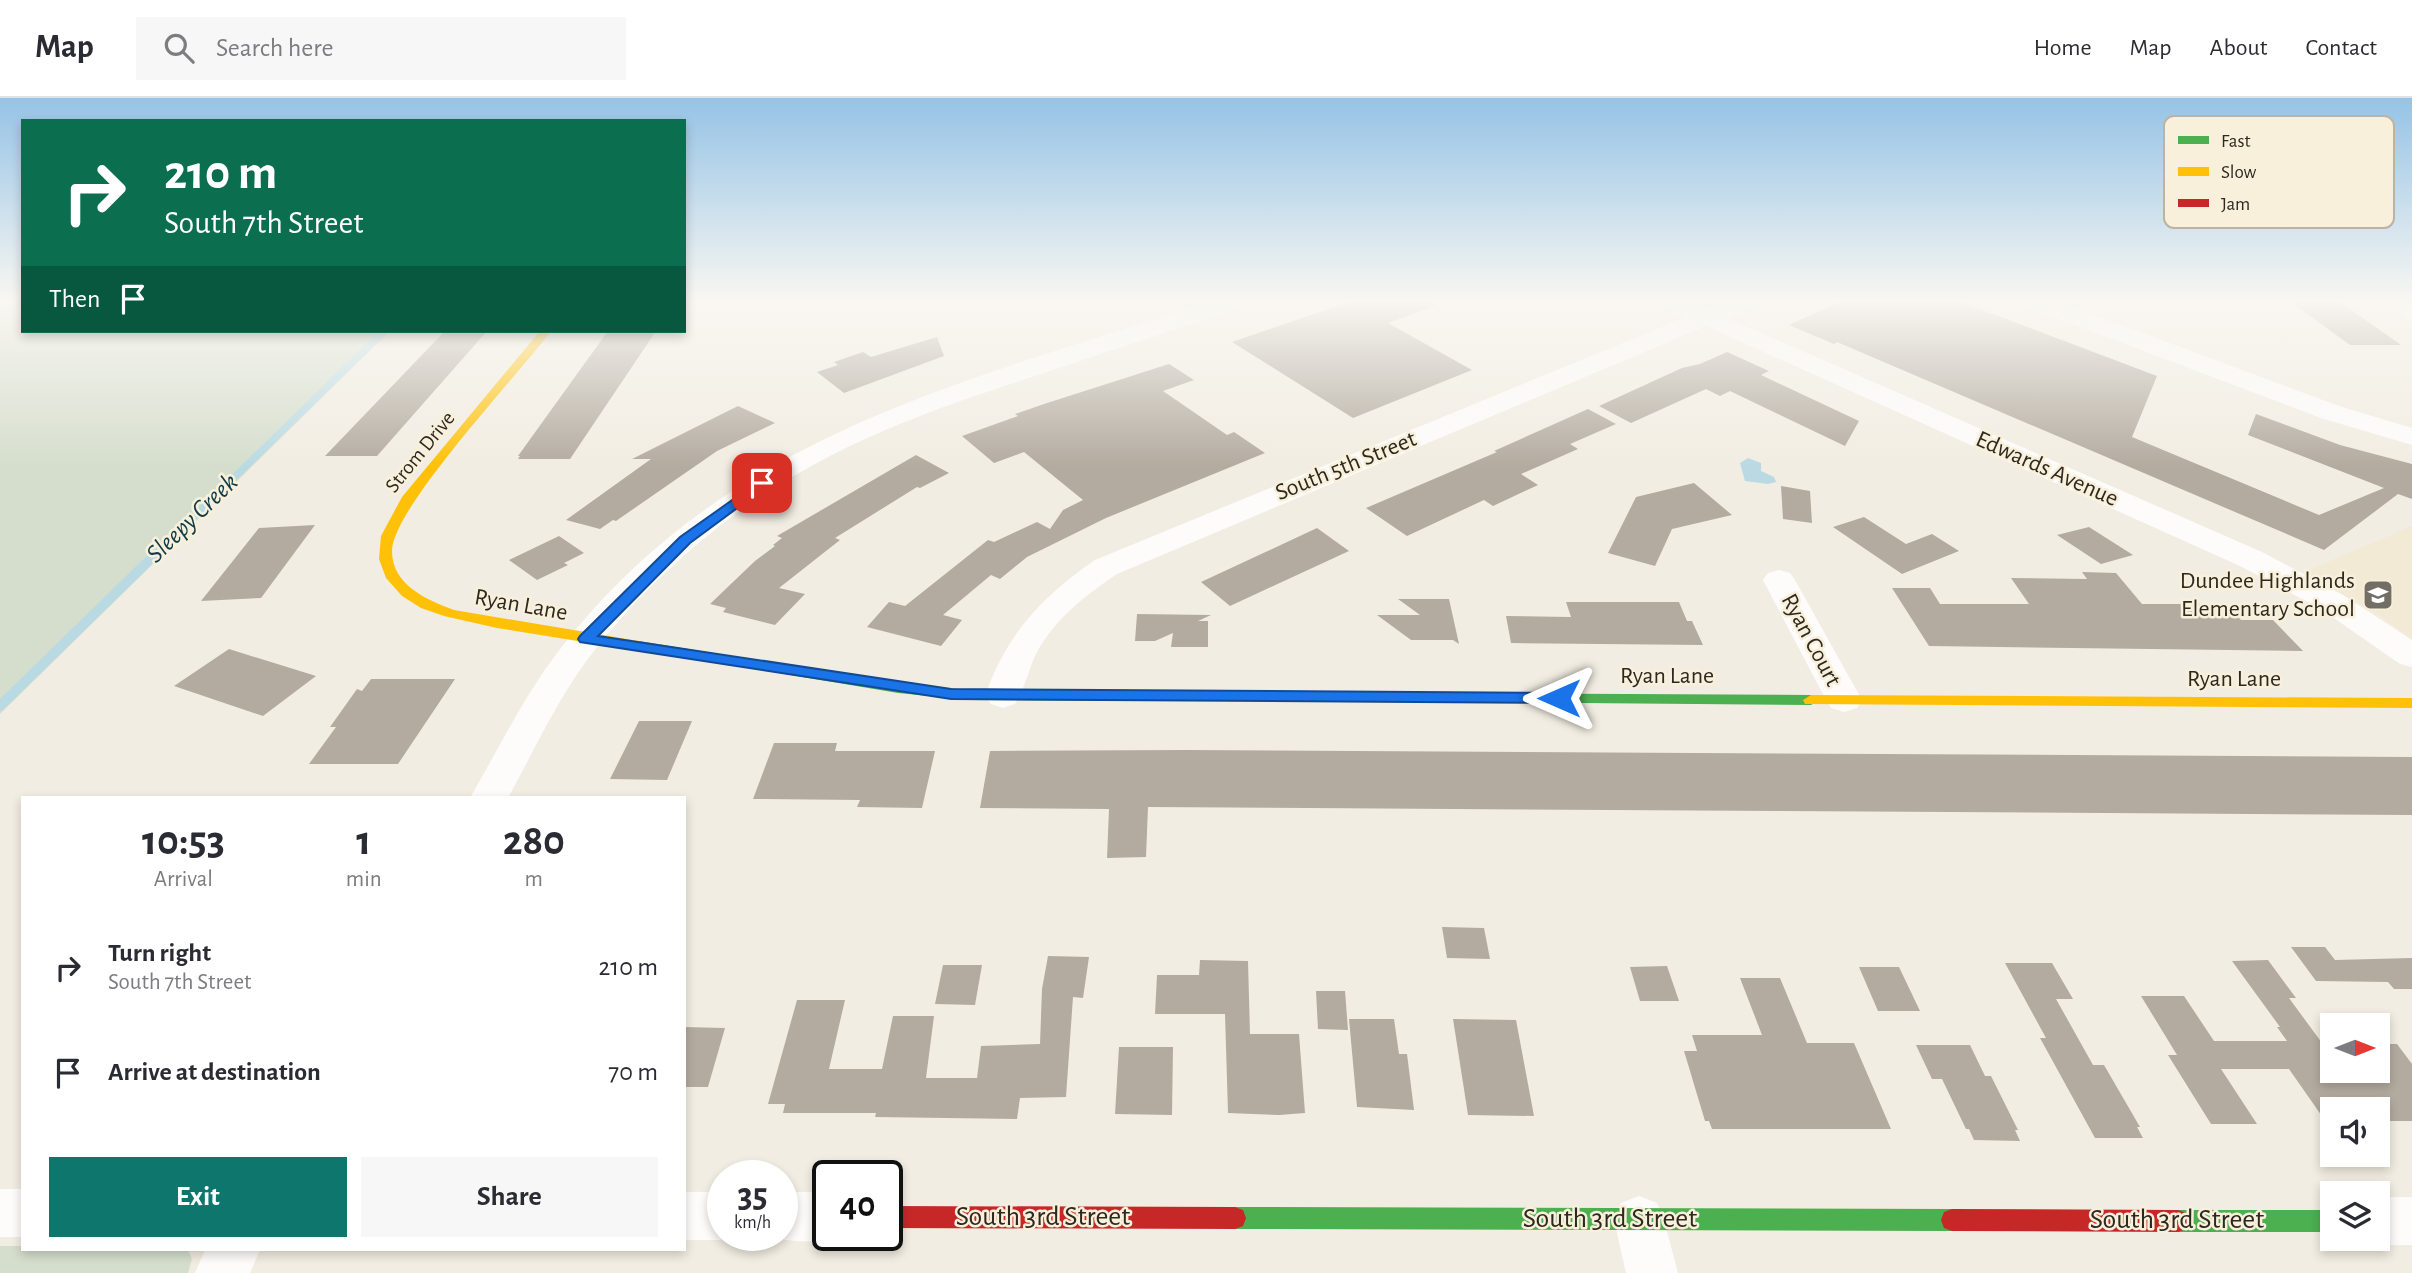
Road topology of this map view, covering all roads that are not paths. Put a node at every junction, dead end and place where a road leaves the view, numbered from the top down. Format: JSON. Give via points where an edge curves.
{"nodes":[{"id":1,"x":525,"y":357,"type":"edge"},
{"id":2,"x":1068,"y":357,"type":"edge"},
{"id":3,"x":1613,"y":357,"type":"edge"},
{"id":4,"x":1795,"y":357,"type":"edge"},
{"id":5,"x":2182,"y":357,"type":"edge"},
{"id":6,"x":2412,"y":437,"type":"edge"},
{"id":7,"x":393,"y":579,"type":"joint"},
{"id":8,"x":1779,"y":580,"type":"dead end"},
{"id":9,"x":586,"y":639,"type":"junction"},
{"id":10,"x":2412,"y":656,"type":"edge"},
{"id":11,"x":1003,"y":696,"type":"junction"},
{"id":12,"x":1844,"y":700,"type":"junction"},
{"id":13,"x":2412,"y":703,"type":"edge"},
{"id":14,"x":490,"y":796,"type":"edge"},
{"id":15,"x":0,"y":1213,"type":"edge"},
{"id":16,"x":21,"y":1213,"type":"edge"},
{"id":17,"x":686,"y":1216,"type":"edge"},
{"id":18,"x":707,"y":1216,"type":"edge"},
{"id":19,"x":903,"y":1217,"type":"edge"},
{"id":20,"x":1639,"y":1220,"type":"junction"},
{"id":21,"x":2320,"y":1221,"type":"edge"},
{"id":22,"x":2390,"y":1221,"type":"edge"},
{"id":23,"x":2412,"y":1221,"type":"edge"},
{"id":24,"x":233,"y":1251,"type":"edge"},
{"id":25,"x":221,"y":1273,"type":"edge"},
{"id":26,"x":1653,"y":1273,"type":"edge"}],
"edges":[{"from":1,"to":7,"type":"street","name":"Strom Drive","via":[[392,522],[384,548]]},
{"from":2,"to":9,"type":"street","via":[[929,403],[802,459],[696,531],[653,568]]},
{"from":3,"to":11,"type":"street","name":"South 5th Street","via":[[1106,567],[1038,623],[1014,661]]},
{"from":4,"to":10,"type":"street","name":"Edwards Avenue","via":[[2266,566],[2332,602]]},
{"from":5,"to":6,"type":"street","via":[[2321,409]]},
{"from":7,"to":9,"type":"street","name":"Ryan Lane","via":[[412,597],[455,616]]},
{"from":8,"to":12,"type":"street","name":"Ryan Court"},
{"from":9,"to":11,"type":"street","name":"Ryan Lane","via":[[916,690]]},
{"from":9,"to":14,"type":"street","via":[[559,676]]},
{"from":11,"to":12,"type":"street","name":"Ryan Lane"},
{"from":12,"to":13,"type":"street","name":"Ryan Lane"},
{"from":15,"to":16,"type":"street"},
{"from":17,"to":18,"type":"street"},
{"from":19,"to":20,"type":"street","name":"South 3rd Street"},
{"from":20,"to":21,"type":"street","name":"South 3rd Street"},
{"from":20,"to":26,"type":"street"},
{"from":22,"to":23,"type":"street"},
{"from":24,"to":25,"type":"street"}]}
